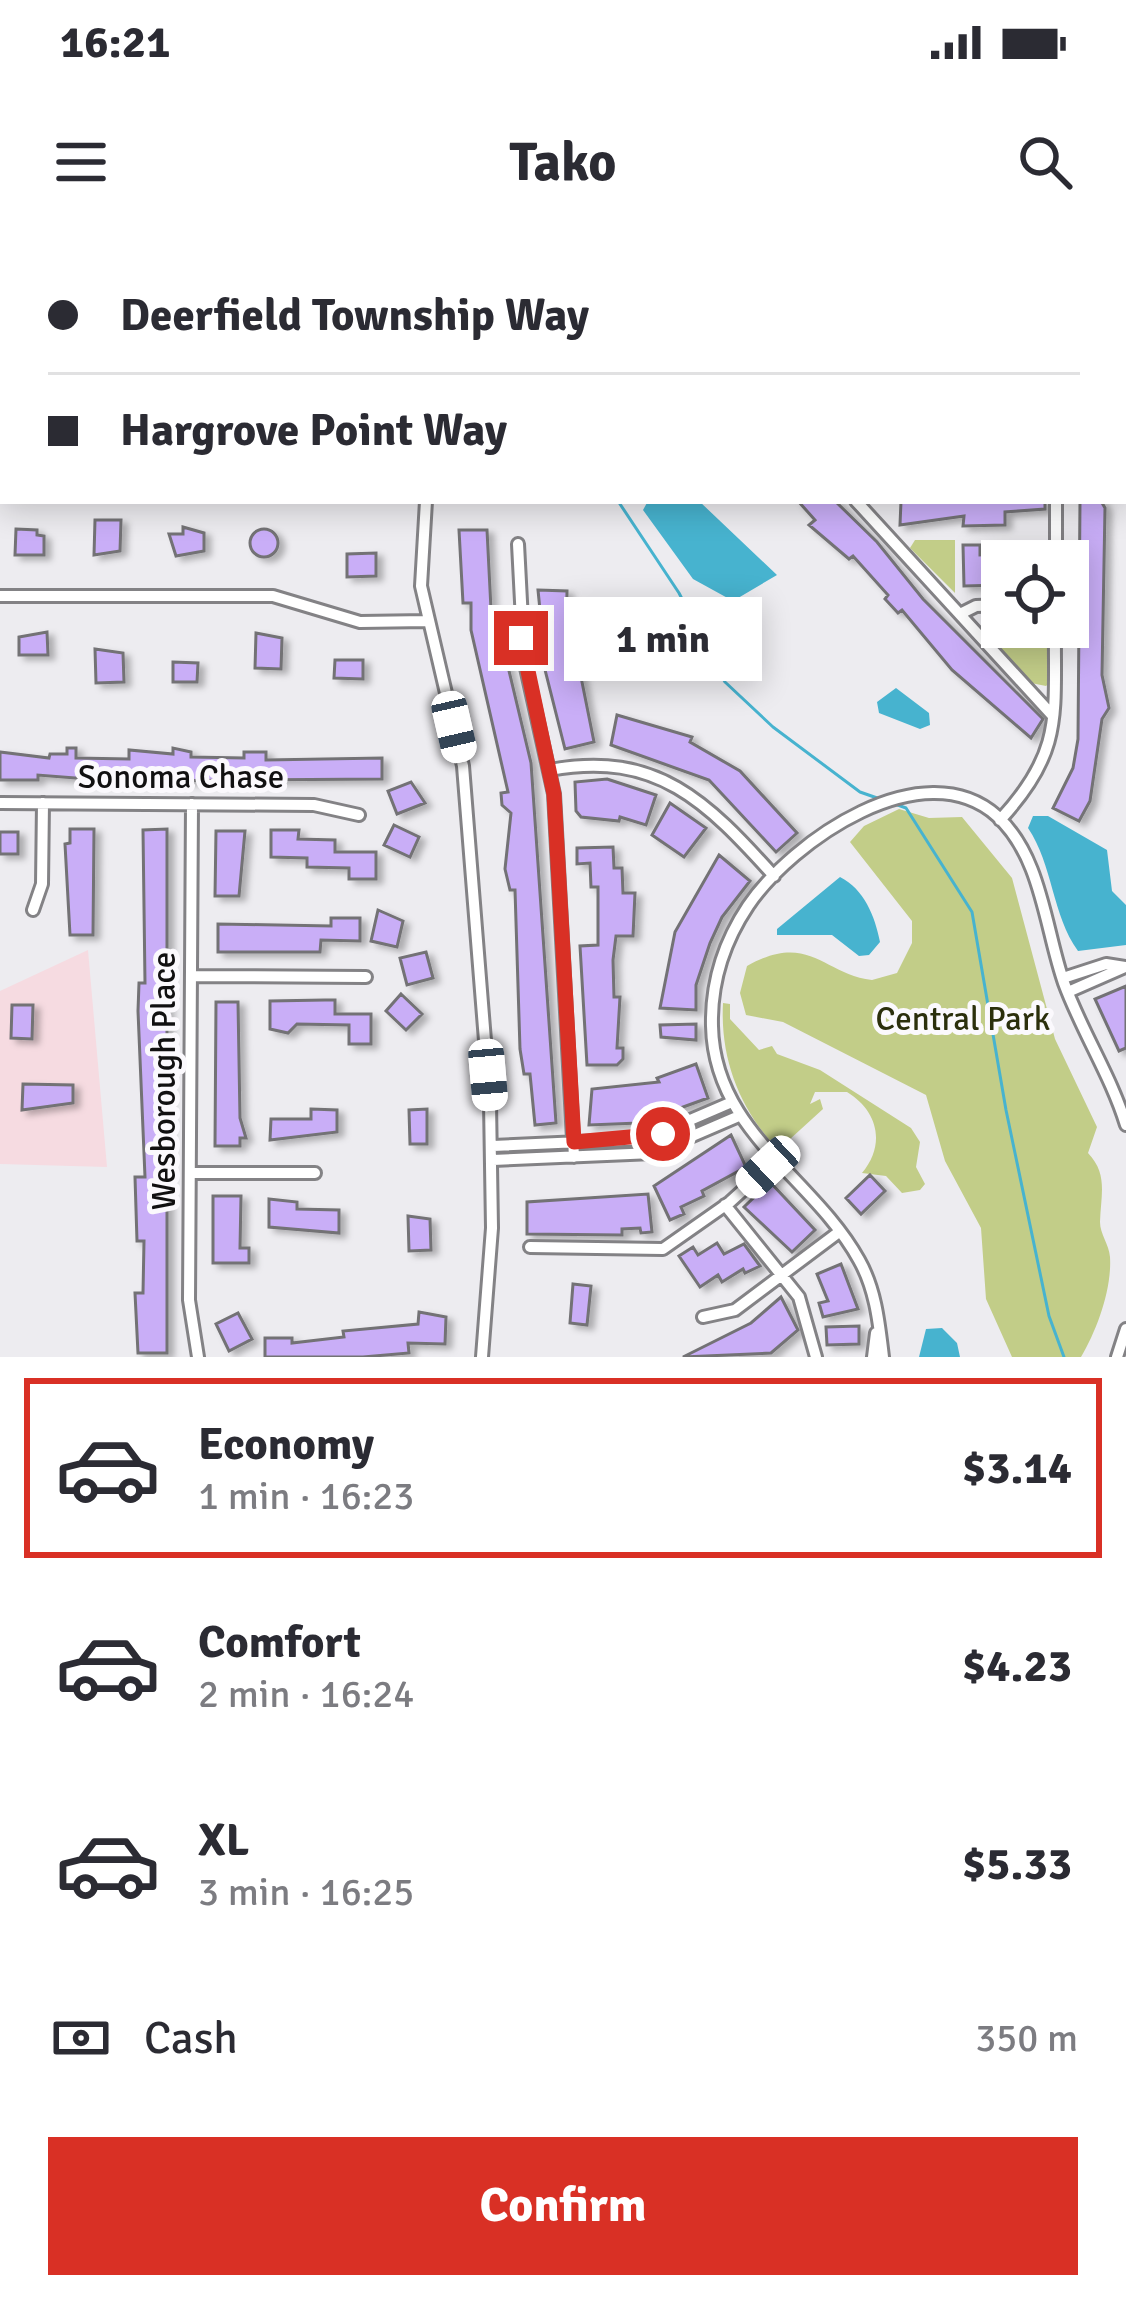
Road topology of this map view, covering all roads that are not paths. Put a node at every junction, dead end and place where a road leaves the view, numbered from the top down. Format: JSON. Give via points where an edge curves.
{"nodes":[{"id":1,"x":426,"y":504,"type":"edge"},
{"id":2,"x":859,"y":504,"type":"edge"},
{"id":3,"x":1056,"y":504,"type":"edge"},
{"id":4,"x":1056,"y":540,"type":"edge"},
{"id":5,"x":518,"y":544,"type":"dead end"},
{"id":6,"x":0,"y":596,"type":"edge"},
{"id":7,"x":981,"y":606,"type":"edge"},
{"id":8,"x":960,"y":614,"type":"junction"},
{"id":9,"x":427,"y":621,"type":"junction"},
{"id":10,"x":1055,"y":648,"type":"edge"},
{"id":11,"x":1053,"y":716,"type":"junction"},
{"id":12,"x":550,"y":770,"type":"junction"},
{"id":13,"x":0,"y":803,"type":"edge"},
{"id":14,"x":43,"y":803,"type":"junction"},
{"id":15,"x":193,"y":804,"type":"junction"},
{"id":16,"x":359,"y":814,"type":"dead end"},
{"id":17,"x":1000,"y":820,"type":"junction"},
{"id":18,"x":774,"y":876,"type":"junction"},
{"id":19,"x":33,"y":910,"type":"dead end"},
{"id":20,"x":1125,"y":967,"type":"edge"},
{"id":21,"x":191,"y":976,"type":"junction"},
{"id":22,"x":366,"y":976,"type":"dead end"},
{"id":23,"x":1063,"y":978,"type":"junction"},
{"id":24,"x":1068,"y":992,"type":"junction"},
{"id":25,"x":732,"y":1102,"type":"junction"},
{"id":26,"x":739,"y":1116,"type":"junction"},
{"id":27,"x":1126,"y":1125,"type":"edge"},
{"id":28,"x":574,"y":1142,"type":"junction"},
{"id":29,"x":493,"y":1146,"type":"junction"},
{"id":30,"x":574,"y":1157,"type":"junction"},
{"id":31,"x":493,"y":1160,"type":"junction"},
{"id":32,"x":775,"y":1161,"type":"junction"},
{"id":33,"x":190,"y":1173,"type":"junction"},
{"id":34,"x":315,"y":1173,"type":"dead end"},
{"id":35,"x":725,"y":1205,"type":"junction"},
{"id":36,"x":838,"y":1232,"type":"junction"},
{"id":37,"x":530,"y":1247,"type":"dead end"},
{"id":38,"x":784,"y":1276,"type":"junction"},
{"id":39,"x":877,"y":1312,"type":"junction"},
{"id":40,"x":703,"y":1316,"type":"dead end"},
{"id":41,"x":1125,"y":1337,"type":"edge"},
{"id":42,"x":198,"y":1357,"type":"edge"},
{"id":43,"x":482,"y":1357,"type":"edge"},
{"id":44,"x":816,"y":1357,"type":"edge"},
{"id":45,"x":873,"y":1357,"type":"edge"},
{"id":46,"x":884,"y":1357,"type":"edge"},
{"id":47,"x":1117,"y":1357,"type":"edge"}],
"edges":[{"from":1,"to":9,"type":"street","via":[[420,565]]},
{"from":2,"to":8,"type":"street"},
{"from":3,"to":4,"type":"street"},
{"from":5,"to":12,"type":"street","via":[[521,638]]},
{"from":6,"to":9,"type":"street","via":[[274,596],[360,622]]},
{"from":7,"to":8,"type":"street"},
{"from":8,"to":11,"type":"street"},
{"from":9,"to":29,"type":"street","via":[[463,766]]},
{"from":10,"to":11,"type":"street"},
{"from":11,"to":17,"type":"street","via":[[1034,784]]},
{"from":12,"to":18,"type":"street","via":[[614,764],[669,782],[722,818]]},
{"from":12,"to":28,"type":"street"},
{"from":13,"to":14,"type":"street","name":"Sonoma Chase"},
{"from":14,"to":15,"type":"street","name":"Sonoma Chase"},
{"from":14,"to":19,"type":"street","via":[[42,884]]},
{"from":15,"to":16,"type":"street","name":"Sonoma Chase","via":[[325,805]]},
{"from":15,"to":21,"type":"street","name":"Wesborough Place"},
{"from":17,"to":18,"type":"street","via":[[959,798],[904,795],[880,802]]},
{"from":17,"to":23,"type":"street","via":[[1028,861]]},
{"from":18,"to":25,"type":"street","via":[[735,927],[716,982],[713,1042]]},
{"from":20,"to":23,"type":"street","via":[[1106,964]]},
{"from":20,"to":24,"type":"street"},
{"from":21,"to":22,"type":"street"},
{"from":21,"to":33,"type":"street","name":"Wesborough Place"},
{"from":23,"to":24,"type":"street"},
{"from":24,"to":27,"type":"street"},
{"from":25,"to":26,"type":"street"},
{"from":25,"to":28,"type":"street","via":[[646,1139]]},
{"from":26,"to":30,"type":"street","via":[[659,1151]]},
{"from":26,"to":32,"type":"street"},
{"from":28,"to":29,"type":"street"},
{"from":28,"to":30,"type":"street"},
{"from":29,"to":31,"type":"street"},
{"from":30,"to":31,"type":"street"},
{"from":31,"to":43,"type":"street"},
{"from":32,"to":35,"type":"street"},
{"from":32,"to":36,"type":"street"},
{"from":33,"to":34,"type":"street"},
{"from":33,"to":42,"type":"street","name":"Wesborough Place","via":[[189,1311]]},
{"from":35,"to":37,"type":"street","via":[[663,1249]]},
{"from":35,"to":38,"type":"street"},
{"from":36,"to":38,"type":"street"},
{"from":36,"to":39,"type":"street","via":[[864,1268]]},
{"from":38,"to":40,"type":"street","via":[[728,1314]]},
{"from":38,"to":44,"type":"street","via":[[804,1306]]},
{"from":39,"to":45,"type":"street"},
{"from":39,"to":46,"type":"street"},
{"from":41,"to":47,"type":"street"}]}
